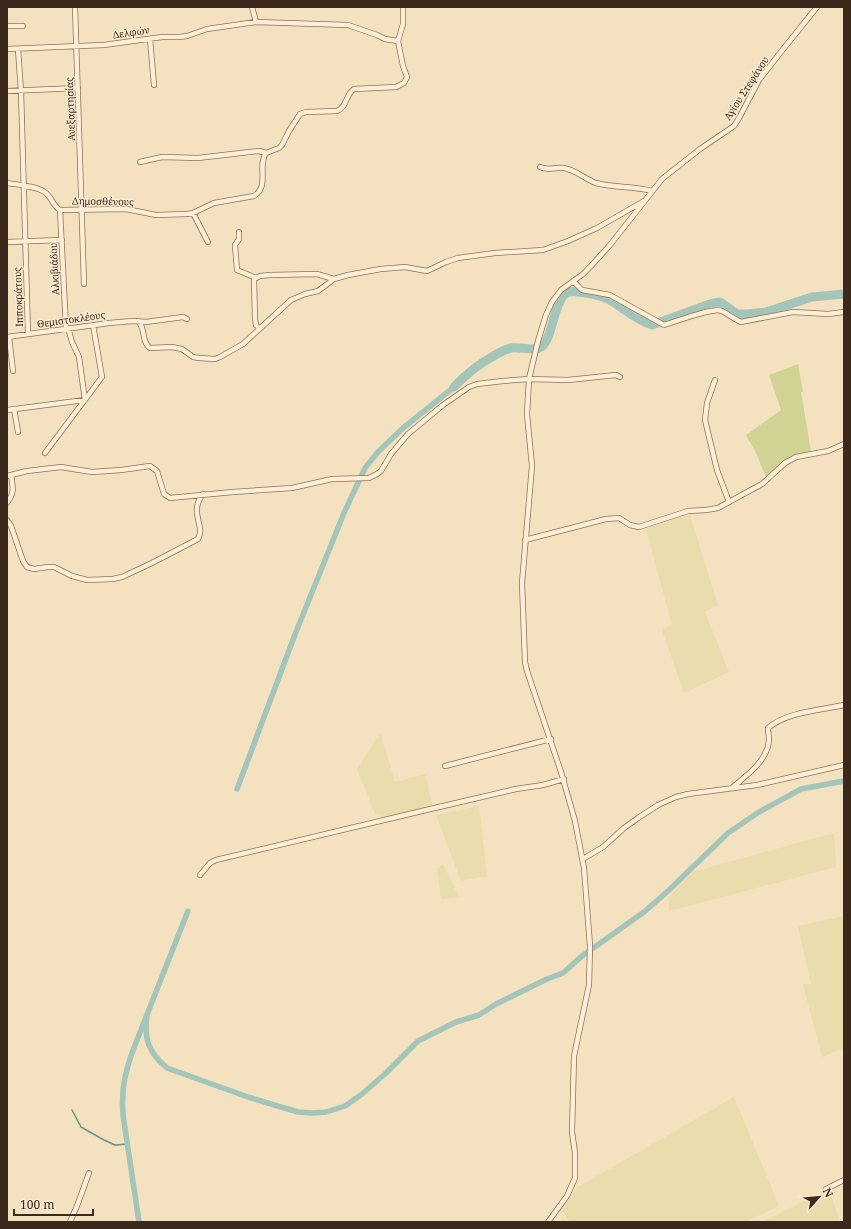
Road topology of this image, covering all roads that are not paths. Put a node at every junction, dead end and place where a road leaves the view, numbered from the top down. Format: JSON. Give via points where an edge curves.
{"nodes":[{"id":1,"x":75,"y":7,"type":"edge"},
{"id":2,"x":252,"y":7,"type":"edge"},
{"id":3,"x":403,"y":7,"type":"edge"},
{"id":4,"x":817,"y":7,"type":"edge"},
{"id":5,"x":256,"y":22,"type":"junction"},
{"id":6,"x":7,"y":26,"type":"edge"},
{"id":7,"x":23,"y":26,"type":"dead end"},
{"id":8,"x":150,"y":39,"type":"junction"},
{"id":9,"x":398,"y":41,"type":"junction"},
{"id":10,"x":77,"y":47,"type":"junction"},
{"id":11,"x":7,"y":49,"type":"edge"},
{"id":12,"x":18,"y":49,"type":"junction"},
{"id":13,"x":154,"y":84,"type":"dead end"},
{"id":14,"x":78,"y":88,"type":"junction"},
{"id":15,"x":7,"y":91,"type":"edge"},
{"id":16,"x":21,"y":91,"type":"junction"},
{"id":17,"x":266,"y":153,"type":"junction"},
{"id":18,"x":140,"y":162,"type":"dead end"},
{"id":19,"x":540,"y":167,"type":"dead end"},
{"id":20,"x":7,"y":183,"type":"edge"},
{"id":21,"x":24,"y":186,"type":"junction"},
{"id":22,"x":652,"y":191,"type":"junction"},
{"id":23,"x":645,"y":200,"type":"junction"},
{"id":24,"x":60,"y":210,"type":"junction"},
{"id":25,"x":82,"y":210,"type":"junction"},
{"id":26,"x":193,"y":213,"type":"junction"},
{"id":27,"x":239,"y":232,"type":"dead end"},
{"id":28,"x":62,"y":240,"type":"junction"},
{"id":29,"x":7,"y":242,"type":"edge"},
{"id":30,"x":25,"y":242,"type":"junction"},
{"id":31,"x":208,"y":242,"type":"dead end"},
{"id":32,"x":256,"y":278,"type":"junction"},
{"id":33,"x":334,"y":279,"type":"junction"},
{"id":34,"x":573,"y":281,"type":"junction"},
{"id":35,"x":84,"y":284,"type":"dead end"},
{"id":36,"x":844,"y":312,"type":"edge"},
{"id":37,"x":187,"y":319,"type":"dead end"},
{"id":38,"x":138,"y":321,"type":"junction"},
{"id":39,"x":92,"y":325,"type":"junction"},
{"id":40,"x":67,"y":328,"type":"junction"},
{"id":41,"x":259,"y":328,"type":"junction"},
{"id":42,"x":28,"y":334,"type":"junction"},
{"id":43,"x":8,"y":337,"type":"edge"},
{"id":44,"x":13,"y":371,"type":"dead end"},
{"id":45,"x":620,"y":377,"type":"dead end"},
{"id":46,"x":529,"y":379,"type":"junction"},
{"id":47,"x":715,"y":380,"type":"dead end"},
{"id":48,"x":85,"y":400,"type":"junction"},
{"id":49,"x":14,"y":409,"type":"junction"},
{"id":50,"x":7,"y":410,"type":"edge"},
{"id":51,"x":18,"y":432,"type":"dead end"},
{"id":52,"x":844,"y":444,"type":"edge"},
{"id":53,"x":45,"y":452,"type":"dead end"},
{"id":54,"x":9,"y":475,"type":"edge"},
{"id":55,"x":203,"y":494,"type":"junction"},
{"id":56,"x":729,"y":502,"type":"junction"},
{"id":57,"x":7,"y":503,"type":"edge"},
{"id":58,"x":7,"y":520,"type":"edge"},
{"id":59,"x":525,"y":540,"type":"junction"},
{"id":60,"x":844,"y":705,"type":"edge"},
{"id":61,"x":551,"y":739,"type":"junction"},
{"id":62,"x":844,"y":765,"type":"edge"},
{"id":63,"x":445,"y":766,"type":"dead end"},
{"id":64,"x":564,"y":779,"type":"junction"},
{"id":65,"x":733,"y":787,"type":"junction"},
{"id":66,"x":582,"y":859,"type":"junction"},
{"id":67,"x":200,"y":875,"type":"dead end"},
{"id":68,"x":89,"y":1174,"type":"dead end"},
{"id":69,"x":844,"y":1180,"type":"edge"},
{"id":70,"x":826,"y":1189,"type":"dead end"},
{"id":71,"x":70,"y":1222,"type":"edge"},
{"id":72,"x":548,"y":1222,"type":"edge"}],
"edges":[{"from":1,"to":10,"type":"street","name":"Ανεξαρτησίας"},
{"from":2,"to":5,"type":"street"},
{"from":3,"to":9,"type":"street","via":[[403,24]]},
{"from":4,"to":22,"type":"street","name":"Αγίου Στεφάνου","via":[[764,74],[734,126],[671,172]]},
{"from":5,"to":8,"type":"street","name":"Δελφών","via":[[207,29],[186,36]]},
{"from":5,"to":9,"type":"street","name":"Δελφών","via":[[348,25],[385,39]]},
{"from":6,"to":7,"type":"street"},
{"from":8,"to":10,"type":"street","name":"Δελφών"},
{"from":8,"to":13,"type":"street"},
{"from":9,"to":17,"type":"street","via":[[407,78],[404,83],[396,87],[354,88],[341,109],[300,114],[282,145]]},
{"from":10,"to":12,"type":"street","name":"Δελφών"},
{"from":10,"to":14,"type":"street","name":"Ανεξαρτησίας"},
{"from":11,"to":12,"type":"street","name":"Δελφών"},
{"from":12,"to":16,"type":"street","name":"Ιπποκράτους"},
{"from":14,"to":16,"type":"street"},
{"from":14,"to":25,"type":"street","name":"Ανεξαρτησίας"},
{"from":15,"to":16,"type":"street"},
{"from":16,"to":21,"type":"street","name":"Ιπποκράτους"},
{"from":17,"to":18,"type":"street","via":[[259,150],[198,158],[162,157]]},
{"from":17,"to":26,"type":"street","name":"Δημοσθένους","via":[[262,186],[258,194],[214,203]]},
{"from":19,"to":22,"type":"street","via":[[549,170],[564,168],[604,184]]},
{"from":20,"to":21,"type":"street","name":"Δημοσθένους"},
{"from":21,"to":24,"type":"street","name":"Δημοσθένους","via":[[44,192]]},
{"from":21,"to":30,"type":"street","name":"Ιπποκράτους"},
{"from":22,"to":23,"type":"street","name":"Αγίου Στεφάνου"},
{"from":23,"to":33,"type":"street","via":[[568,242],[543,250],[458,258],[428,271],[381,268]]},
{"from":23,"to":34,"type":"street","name":"Αγίου Στεφάνου","via":[[615,240]]},
{"from":24,"to":25,"type":"street","name":"Δημοσθένους"},
{"from":24,"to":28,"type":"street","name":"Αλκιβιάδου"},
{"from":25,"to":26,"type":"street","name":"Δημοσθένους","via":[[126,209],[156,215]]},
{"from":25,"to":35,"type":"street","name":"Ανεξαρτησίας"},
{"from":26,"to":31,"type":"street"},
{"from":27,"to":32,"type":"street","via":[[239,239],[235,245],[238,270]]},
{"from":28,"to":30,"type":"street"},
{"from":28,"to":40,"type":"street","name":"Αλκιβιάδου"},
{"from":29,"to":30,"type":"street"},
{"from":30,"to":42,"type":"street","name":"Ιπποκράτους"},
{"from":32,"to":33,"type":"street","via":[[270,275],[318,274]]},
{"from":32,"to":41,"type":"street","via":[[255,319]]},
{"from":33,"to":41,"type":"street","via":[[318,291],[291,300]]},
{"from":34,"to":36,"type":"street","via":[[582,290],[610,295],[664,325],[712,310],[721,311],[741,322],[793,312]]},
{"from":34,"to":46,"type":"street","name":"Αγίου Στεφάνου","via":[[561,290],[546,315]]},
{"from":37,"to":38,"type":"street","name":"Θεμιστοκλέους","via":[[184,317]]},
{"from":38,"to":39,"type":"street","name":"Θεμιστοκλέους"},
{"from":38,"to":41,"type":"street","via":[[150,348],[178,348],[194,357],[215,359],[243,344]]},
{"from":39,"to":40,"type":"street","name":"Θεμιστοκλέους"},
{"from":39,"to":48,"type":"street","via":[[103,375]]},
{"from":40,"to":42,"type":"street","name":"Θεμιστοκλέους"},
{"from":40,"to":48,"type":"street","name":"Αλκιβιάδου","via":[[79,358]]},
{"from":42,"to":43,"type":"street","name":"Θεμιστοκλέους"},
{"from":43,"to":44,"type":"street"},
{"from":45,"to":46,"type":"street","via":[[616,375],[568,380]]},
{"from":46,"to":55,"type":"street","via":[[477,384],[460,392],[408,434],[381,471],[369,478],[324,480],[276,490]]},
{"from":46,"to":59,"type":"street","name":"Αγίου Στεφάνου","via":[[527,414],[532,466]]},
{"from":47,"to":56,"type":"street","via":[[707,403],[705,420],[717,470]]},
{"from":48,"to":49,"type":"street"},
{"from":48,"to":53,"type":"street"},
{"from":49,"to":50,"type":"street"},
{"from":49,"to":51,"type":"street"},
{"from":52,"to":56,"type":"street","via":[[785,463],[762,484]]},
{"from":54,"to":55,"type":"street","via":[[57,467],[92,472],[151,466],[158,472],[167,497]]},
{"from":54,"to":57,"type":"street","via":[[13,491]]},
{"from":55,"to":58,"type":"street","via":[[196,510],[201,532],[198,539],[152,563],[113,579],[87,580],[54,567],[27,567],[12,526]]},
{"from":56,"to":59,"type":"street","via":[[712,509],[683,512],[639,527],[616,518],[606,519]]},
{"from":59,"to":61,"type":"street","name":"Αγίου Στεφάνου","via":[[522,583],[525,662]]},
{"from":60,"to":65,"type":"street","via":[[805,712],[768,728],[769,741],[765,754]]},
{"from":61,"to":63,"type":"street"},
{"from":61,"to":64,"type":"street","name":"Αγίου Στεφάνου"},
{"from":62,"to":65,"type":"street","via":[[757,785]]},
{"from":64,"to":66,"type":"street","name":"Αγίου Στεφάνου"},
{"from":64,"to":67,"type":"street","via":[[216,860]]},
{"from":65,"to":66,"type":"street","via":[[688,794],[666,801],[630,823],[602,847]]},
{"from":66,"to":72,"type":"street","name":"Αγίου Στεφάνου","via":[[590,946],[589,985],[574,1056],[572,1132],[575,1178],[567,1196]]},
{"from":68,"to":71,"type":"street"},
{"from":69,"to":70,"type":"street"}]}
